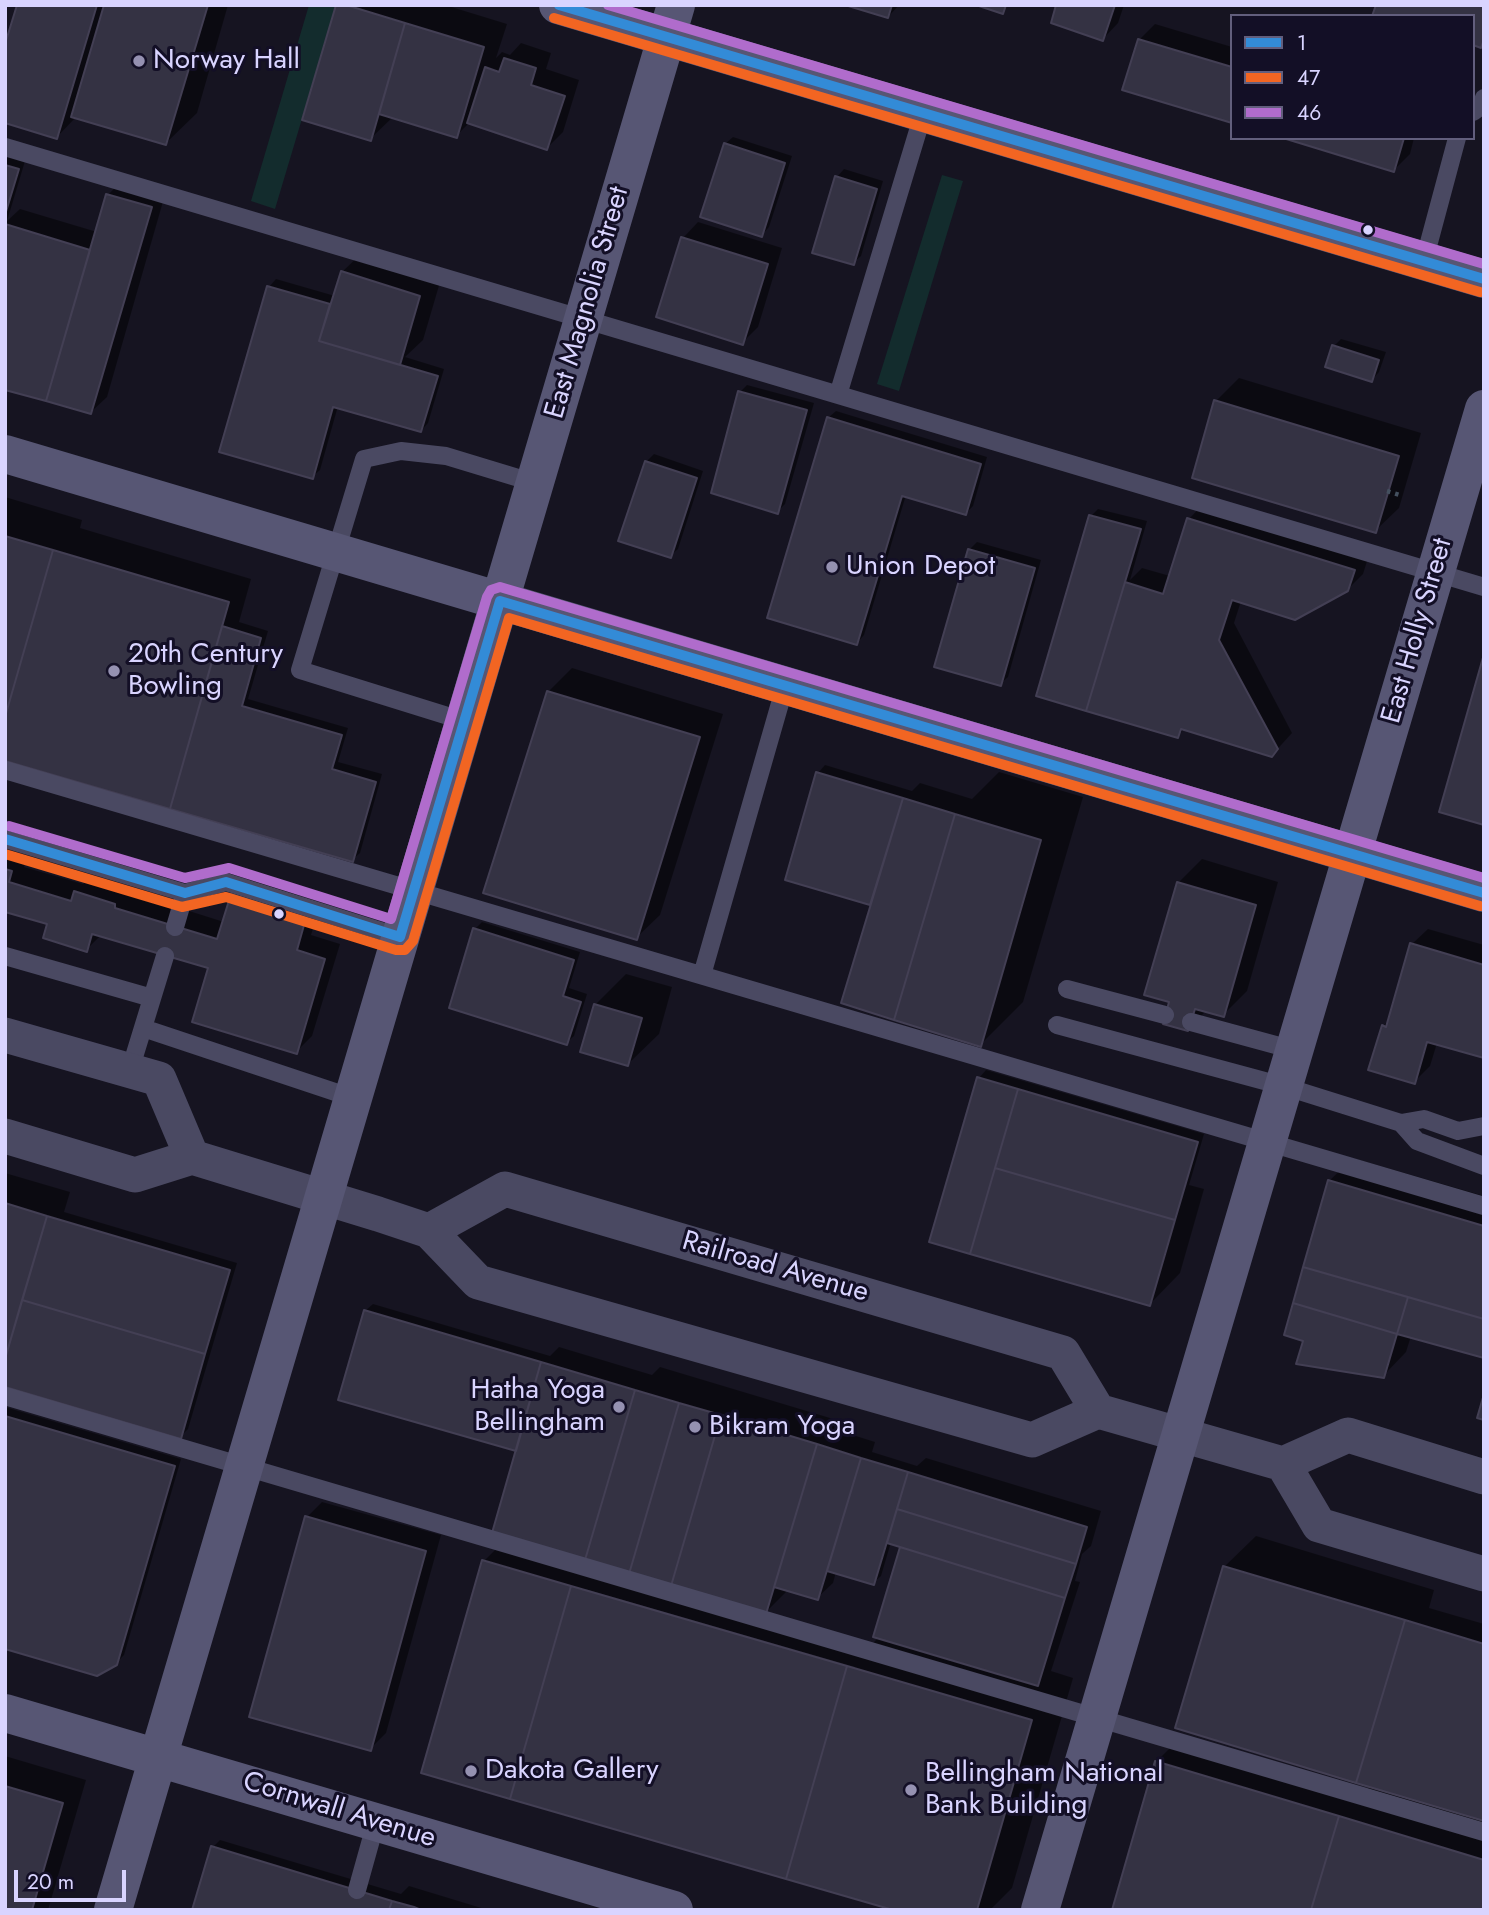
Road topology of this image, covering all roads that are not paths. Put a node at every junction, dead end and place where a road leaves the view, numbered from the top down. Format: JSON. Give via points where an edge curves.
{"nodes":[{"id":1,"x":558,"y":5,"type":"edge"},
{"id":2,"x":671,"y":21,"type":"edge"},
{"id":3,"x":923,"y":114,"type":"junction"},
{"id":4,"x":1456,"y":140,"type":"edge"},
{"id":5,"x":5,"y":147,"type":"edge"},
{"id":6,"x":1424,"y":261,"type":"junction"},
{"id":7,"x":1484,"y":279,"type":"edge"},
{"id":8,"x":583,"y":319,"type":"junction"},
{"id":9,"x":838,"y":395,"type":"junction"},
{"id":10,"x":1484,"y":408,"type":"edge"},
{"id":11,"x":5,"y":454,"type":"edge"},
{"id":12,"x":535,"y":483,"type":"junction"},
{"id":13,"x":336,"y":552,"type":"junction"},
{"id":14,"x":1435,"y":573,"type":"junction"},
{"id":15,"x":1484,"y":587,"type":"edge"},
{"id":16,"x":500,"y":601,"type":"junction"},
{"id":17,"x":785,"y":686,"type":"junction"},
{"id":18,"x":464,"y":720,"type":"junction"},
{"id":19,"x":5,"y":770,"type":"edge"},
{"id":20,"x":5,"y":839,"type":"edge"},
{"id":21,"x":1352,"y":854,"type":"junction"},
{"id":22,"x":414,"y":891,"type":"junction"},
{"id":23,"x":185,"y":893,"type":"junction"},
{"id":24,"x":1484,"y":893,"type":"edge"},
{"id":25,"x":175,"y":927,"type":"dead end"},
{"id":26,"x":400,"y":937,"type":"junction"},
{"id":27,"x":5,"y":956,"type":"edge"},
{"id":28,"x":165,"y":956,"type":"dead end"},
{"id":29,"x":702,"y":975,"type":"junction"},
{"id":30,"x":1068,"y":989,"type":"dead end"},
{"id":31,"x":152,"y":998,"type":"junction"},
{"id":32,"x":1165,"y":1015,"type":"dead end"},
{"id":33,"x":1191,"y":1022,"type":"dead end"},
{"id":34,"x":1058,"y":1025,"type":"dead end"},
{"id":35,"x":143,"y":1028,"type":"junction"},
{"id":36,"x":5,"y":1035,"type":"edge"},
{"id":37,"x":1289,"y":1068,"type":"junction"},
{"id":38,"x":130,"y":1070,"type":"junction"},
{"id":39,"x":353,"y":1098,"type":"junction"},
{"id":40,"x":1402,"y":1123,"type":"junction"},
{"id":41,"x":1484,"y":1126,"type":"edge"},
{"id":42,"x":5,"y":1136,"type":"edge"},
{"id":43,"x":1267,"y":1142,"type":"junction"},
{"id":44,"x":192,"y":1157,"type":"junction"},
{"id":45,"x":1484,"y":1166,"type":"edge"},
{"id":46,"x":323,"y":1197,"type":"junction"},
{"id":47,"x":1484,"y":1206,"type":"edge"},
{"id":48,"x":429,"y":1231,"type":"junction"},
{"id":49,"x":5,"y":1396,"type":"edge"},
{"id":50,"x":1098,"y":1411,"type":"junction"},
{"id":51,"x":1180,"y":1434,"type":"junction"},
{"id":52,"x":1283,"y":1464,"type":"junction"},
{"id":53,"x":244,"y":1466,"type":"junction"},
{"id":54,"x":1484,"y":1477,"type":"edge"},
{"id":55,"x":1484,"y":1574,"type":"edge"},
{"id":56,"x":5,"y":1713,"type":"edge"},
{"id":57,"x":1097,"y":1717,"type":"junction"},
{"id":58,"x":158,"y":1757,"type":"junction"},
{"id":59,"x":376,"y":1822,"type":"junction"},
{"id":60,"x":1484,"y":1832,"type":"edge"},
{"id":61,"x":357,"y":1890,"type":"dead end"},
{"id":62,"x":113,"y":1910,"type":"edge"},
{"id":63,"x":674,"y":1910,"type":"edge"},
{"id":64,"x":1040,"y":1910,"type":"edge"}],
"edges":[{"from":1,"to":2,"type":"main road"},
{"from":2,"to":3,"type":"main road"},
{"from":2,"to":8,"type":"main road","name":"East Magnolia Street"},
{"from":3,"to":6,"type":"main road"},
{"from":3,"to":9,"type":"lane"},
{"from":4,"to":6,"type":"lane"},
{"from":5,"to":8,"type":"lane"},
{"from":6,"to":7,"type":"main road"},
{"from":8,"to":9,"type":"lane"},
{"from":8,"to":12,"type":"main road","name":"East Magnolia Street"},
{"from":9,"to":14,"type":"lane"},
{"from":10,"to":14,"type":"main road","name":"East Holly Street"},
{"from":11,"to":13,"type":"main road"},
{"from":12,"to":13,"type":"lane","via":[[446,456],[401,451],[365,459]]},
{"from":12,"to":16,"type":"main road","name":"East Magnolia Street"},
{"from":13,"to":16,"type":"main road"},
{"from":13,"to":18,"type":"lane","via":[[300,670]]},
{"from":14,"to":15,"type":"lane"},
{"from":14,"to":21,"type":"main road","name":"East Holly Street"},
{"from":16,"to":17,"type":"main road"},
{"from":16,"to":18,"type":"main road","name":"East Magnolia Street"},
{"from":17,"to":21,"type":"main road"},
{"from":17,"to":29,"type":"lane"},
{"from":18,"to":22,"type":"main road","name":"East Magnolia Street"},
{"from":19,"to":22,"type":"lane"},
{"from":20,"to":23,"type":"lane"},
{"from":21,"to":24,"type":"main road"},
{"from":21,"to":37,"type":"main road","name":"East Holly Street"},
{"from":22,"to":26,"type":"main road","name":"East Magnolia Street"},
{"from":22,"to":29,"type":"lane"},
{"from":23,"to":25,"type":"lane"},
{"from":23,"to":26,"type":"lane","via":[[226,882]]},
{"from":26,"to":39,"type":"main road","name":"East Magnolia Street"},
{"from":27,"to":31,"type":"lane"},
{"from":28,"to":31,"type":"lane"},
{"from":29,"to":43,"type":"lane"},
{"from":30,"to":32,"type":"lane"},
{"from":31,"to":35,"type":"lane"},
{"from":33,"to":37,"type":"lane"},
{"from":34,"to":37,"type":"lane"},
{"from":35,"to":38,"type":"lane"},
{"from":35,"to":39,"type":"lane"},
{"from":36,"to":38,"type":"street"},
{"from":37,"to":40,"type":"lane"},
{"from":37,"to":43,"type":"main road","name":"East Holly Street"},
{"from":38,"to":44,"type":"street","via":[[159,1079]]},
{"from":39,"to":46,"type":"main road","name":"East Magnolia Street"},
{"from":40,"to":41,"type":"lane","via":[[1424,1119],[1458,1131]]},
{"from":40,"to":45,"type":"lane","via":[[1417,1141]]},
{"from":42,"to":44,"type":"street","via":[[135,1175]]},
{"from":43,"to":47,"type":"lane"},
{"from":43,"to":51,"type":"main road","name":"East Holly Street"},
{"from":44,"to":46,"type":"street"},
{"from":46,"to":48,"type":"street"},
{"from":46,"to":53,"type":"main road","name":"East Magnolia Street"},
{"from":48,"to":50,"type":"street","via":[[478,1282],[1032,1440]]},
{"from":48,"to":50,"type":"street","name":"Railroad Avenue","via":[[505,1189],[1063,1353]]},
{"from":49,"to":53,"type":"lane"},
{"from":50,"to":51,"type":"street"},
{"from":51,"to":52,"type":"street"},
{"from":51,"to":57,"type":"main road","name":"East Holly Street"},
{"from":52,"to":54,"type":"street","via":[[1348,1435]]},
{"from":52,"to":55,"type":"street","via":[[1319,1525]]},
{"from":53,"to":57,"type":"lane"},
{"from":53,"to":58,"type":"main road","name":"East Magnolia Street"},
{"from":56,"to":58,"type":"main road","name":"Cornwall Avenue"},
{"from":57,"to":60,"type":"lane"},
{"from":57,"to":64,"type":"main road","name":"East Holly Street"},
{"from":58,"to":59,"type":"main road","name":"Cornwall Avenue"},
{"from":58,"to":62,"type":"main road","name":"East Magnolia Street"},
{"from":59,"to":61,"type":"lane"},
{"from":59,"to":63,"type":"main road","name":"Cornwall Avenue"}]}
